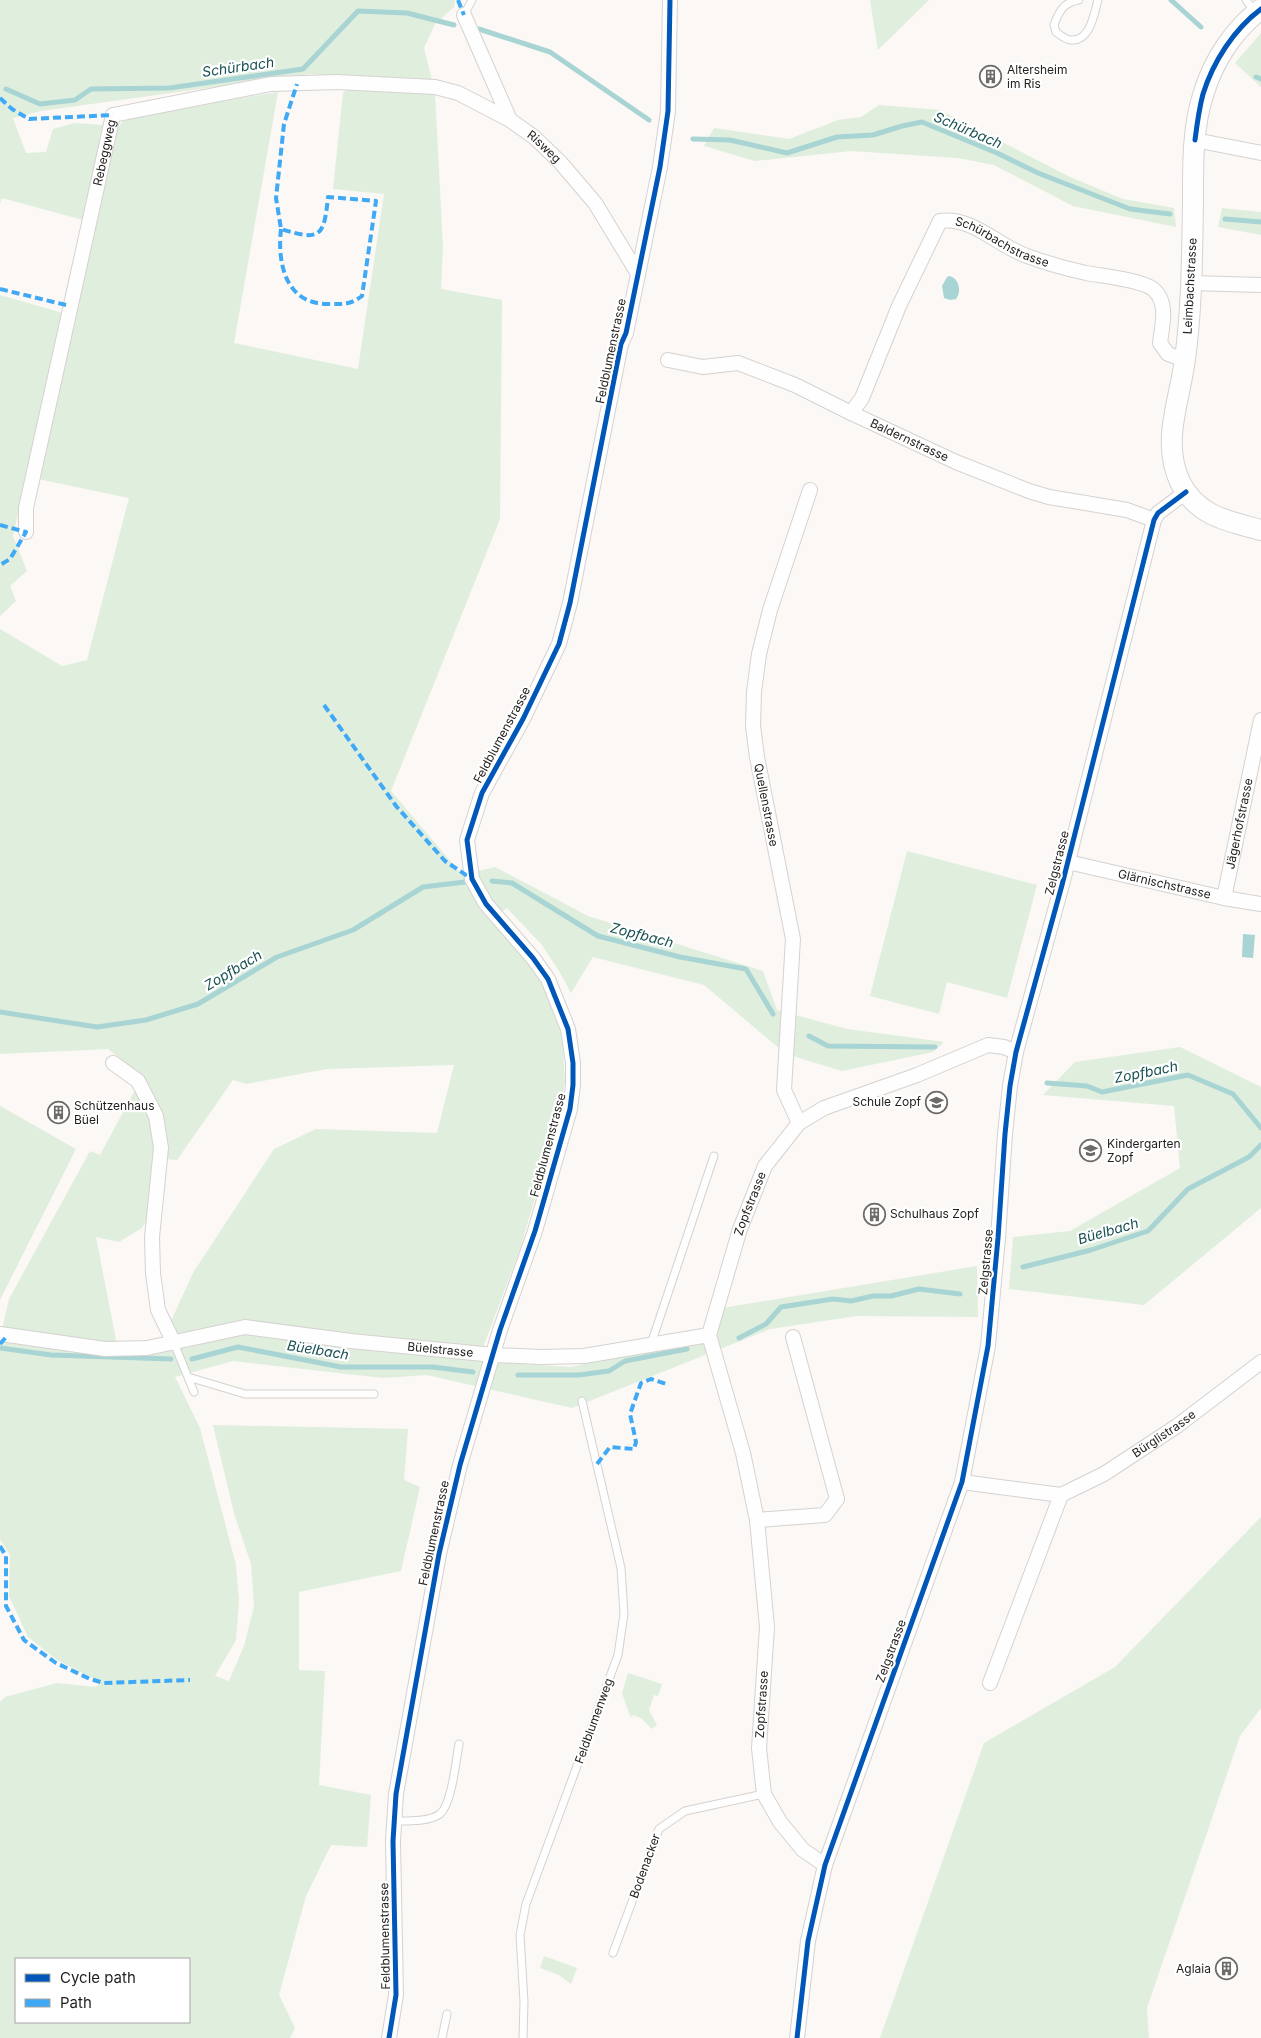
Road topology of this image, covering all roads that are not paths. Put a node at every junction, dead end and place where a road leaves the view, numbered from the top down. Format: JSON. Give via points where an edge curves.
{"nodes":[{"id":1,"x":472,"y":0,"type":"edge"},
{"id":2,"x":670,"y":0,"type":"edge"},
{"id":3,"x":1079,"y":0,"type":"edge"},
{"id":4,"x":1098,"y":0,"type":"edge"},
{"id":5,"x":1254,"y":7,"type":"edge"},
{"id":6,"x":464,"y":15,"type":"joint"},
{"id":7,"x":510,"y":120,"type":"junction"},
{"id":8,"x":1195,"y":140,"type":"junction"},
{"id":9,"x":1261,"y":153,"type":"edge"},
{"id":10,"x":638,"y":272,"type":"junction"},
{"id":11,"x":1192,"y":282,"type":"junction"},
{"id":12,"x":1261,"y":285,"type":"edge"},
{"id":13,"x":668,"y":360,"type":"dead end"},
{"id":14,"x":1185,"y":360,"type":"junction"},
{"id":15,"x":851,"y":413,"type":"junction"},
{"id":16,"x":810,"y":490,"type":"dead end"},
{"id":17,"x":1186,"y":492,"type":"junction"},
{"id":18,"x":1154,"y":520,"type":"junction"},
{"id":19,"x":1261,"y":530,"type":"edge"},
{"id":20,"x":26,"y":532,"type":"dead end"},
{"id":21,"x":1261,"y":720,"type":"edge"},
{"id":22,"x":1068,"y":862,"type":"junction"},
{"id":23,"x":1224,"y":898,"type":"junction"},
{"id":24,"x":1261,"y":904,"type":"edge"},
{"id":25,"x":1016,"y":1052,"type":"junction"},
{"id":26,"x":113,"y":1063,"type":"dead end"},
{"id":27,"x":799,"y":1123,"type":"junction"},
{"id":28,"x":714,"y":1156,"type":"dead end"},
{"id":29,"x":0,"y":1334,"type":"edge"},
{"id":30,"x":709,"y":1335,"type":"junction"},
{"id":31,"x":792,"y":1337,"type":"dead end"},
{"id":32,"x":174,"y":1343,"type":"junction"},
{"id":33,"x":651,"y":1345,"type":"junction"},
{"id":34,"x":494,"y":1355,"type":"junction"},
{"id":35,"x":1261,"y":1362,"type":"edge"},
{"id":36,"x":188,"y":1377,"type":"junction"},
{"id":37,"x":194,"y":1392,"type":"dead end"},
{"id":38,"x":374,"y":1394,"type":"dead end"},
{"id":39,"x":582,"y":1401,"type":"dead end"},
{"id":40,"x":962,"y":1482,"type":"junction"},
{"id":41,"x":1061,"y":1495,"type":"junction"},
{"id":42,"x":756,"y":1520,"type":"junction"},
{"id":43,"x":990,"y":1683,"type":"dead end"},
{"id":44,"x":459,"y":1744,"type":"dead end"},
{"id":45,"x":764,"y":1794,"type":"junction"},
{"id":46,"x":394,"y":1821,"type":"junction"},
{"id":47,"x":825,"y":1865,"type":"junction"},
{"id":48,"x":613,"y":1953,"type":"dead end"},
{"id":49,"x":447,"y":2014,"type":"dead end"},
{"id":50,"x":389,"y":2038,"type":"edge"},
{"id":51,"x":442,"y":2038,"type":"edge"},
{"id":52,"x":523,"y":2038,"type":"edge"},
{"id":53,"x":796,"y":2038,"type":"edge"}],
"edges":[{"from":1,"to":6,"type":"lane"},
{"from":2,"to":10,"type":"street","name":"Feldblumenstrasse","via":[[668,111]]},
{"from":3,"to":4,"type":"lane","via":[[1062,7],[1054,25],[1056,32],[1069,40],[1086,34]]},
{"from":5,"to":8,"type":"street","name":"Leimbachstrasse","via":[[1215,65],[1203,92]]},
{"from":6,"to":7,"type":"street"},
{"from":7,"to":10,"type":"street","name":"Risweg","via":[[534,136],[595,203]]},
{"from":7,"to":20,"type":"street","name":"Rebeggweg","via":[[458,93],[435,87],[337,82],[271,84],[113,115],[26,508]]},
{"from":8,"to":9,"type":"street"},
{"from":8,"to":11,"type":"street","name":"Leimbachstrasse"},
{"from":10,"to":34,"type":"street","name":"Feldblumenstrasse","via":[[559,644],[482,793],[467,840],[472,879],[486,904],[548,979],[568,1029],[573,1063],[570,1109],[535,1231]]},
{"from":11,"to":12,"type":"street"},
{"from":11,"to":14,"type":"street","name":"Leimbachstrasse"},
{"from":13,"to":15,"type":"street","name":"Baldernstrasse","via":[[702,367],[738,363],[794,385]]},
{"from":14,"to":15,"type":"street","name":"Schürbachstrasse","via":[[1168,354],[1160,344],[1164,311],[1153,289],[1026,256],[952,219],[940,221],[899,306],[862,398]]},
{"from":14,"to":17,"type":"street","name":"Leimbachstrasse","via":[[1171,443],[1176,469]]},
{"from":15,"to":18,"type":"street","name":"Baldernstrasse","via":[[956,462],[1029,491],[1127,510]]},
{"from":16,"to":27,"type":"street","name":"Quellenstrasse","via":[[770,610],[759,654],[753,726],[793,939],[784,1090]]},
{"from":17,"to":18,"type":"street","via":[[1158,513]]},
{"from":17,"to":19,"type":"street","name":"Leimbachstrasse","via":[[1193,502],[1212,515]]},
{"from":18,"to":22,"type":"street","name":"Zelgstrasse"},
{"from":21,"to":23,"type":"street","name":"Jägerhofstrasse"},
{"from":22,"to":23,"type":"street","name":"Glärnischstrasse"},
{"from":22,"to":25,"type":"street","name":"Zelgstrasse"},
{"from":23,"to":24,"type":"street","name":"Glärnischstrasse"},
{"from":25,"to":27,"type":"street","name":"Zopfstrasse","via":[[988,1045],[917,1075],[824,1108]]},
{"from":25,"to":40,"type":"street","name":"Zelgstrasse","via":[[1004,1134],[988,1346]]},
{"from":26,"to":32,"type":"street","via":[[138,1081],[156,1116],[161,1148],[152,1237],[152,1273],[158,1310]]},
{"from":27,"to":30,"type":"street","name":"Zopfstrasse","via":[[765,1166],[740,1229]]},
{"from":28,"to":33,"type":"lane"},
{"from":29,"to":32,"type":"street","name":"Büelstrasse","via":[[105,1349],[147,1348]]},
{"from":30,"to":33,"type":"street","name":"Büelstrasse"},
{"from":30,"to":42,"type":"street","name":"Zopfstrasse","via":[[743,1454]]},
{"from":31,"to":42,"type":"street","via":[[837,1499],[825,1515]]},
{"from":32,"to":34,"type":"street","name":"Büelstrasse","via":[[245,1327]]},
{"from":32,"to":36,"type":"lane"},
{"from":33,"to":34,"type":"street","name":"Büelstrasse","via":[[584,1356]]},
{"from":34,"to":46,"type":"street","name":"Feldblumenstrasse","via":[[447,1513],[396,1794]]},
{"from":35,"to":41,"type":"street","name":"Bürglistrasse","via":[[1178,1426],[1104,1474]]},
{"from":36,"to":37,"type":"lane"},
{"from":36,"to":38,"type":"lane","via":[[245,1394]]},
{"from":39,"to":52,"type":"lane","name":"Feldblumenweg","via":[[621,1568],[624,1614],[618,1655],[526,1904],[520,1935]]},
{"from":40,"to":41,"type":"street"},
{"from":40,"to":47,"type":"street","name":"Zelgstrasse"},
{"from":41,"to":43,"type":"street"},
{"from":42,"to":45,"type":"street","name":"Zopfstrasse","via":[[768,1627],[759,1748]]},
{"from":44,"to":46,"type":"lane","via":[[446,1805],[440,1814],[432,1818]]},
{"from":45,"to":47,"type":"street","name":"Zopfstrasse","via":[[780,1822],[804,1850]]},
{"from":45,"to":48,"type":"lane","name":"Bodenacker","via":[[685,1811],[659,1829]]},
{"from":46,"to":50,"type":"street","name":"Feldblumenstrasse","via":[[396,1995]]},
{"from":47,"to":53,"type":"street","name":"Zelgstrasse","via":[[808,1941]]},
{"from":49,"to":51,"type":"lane"}]}
